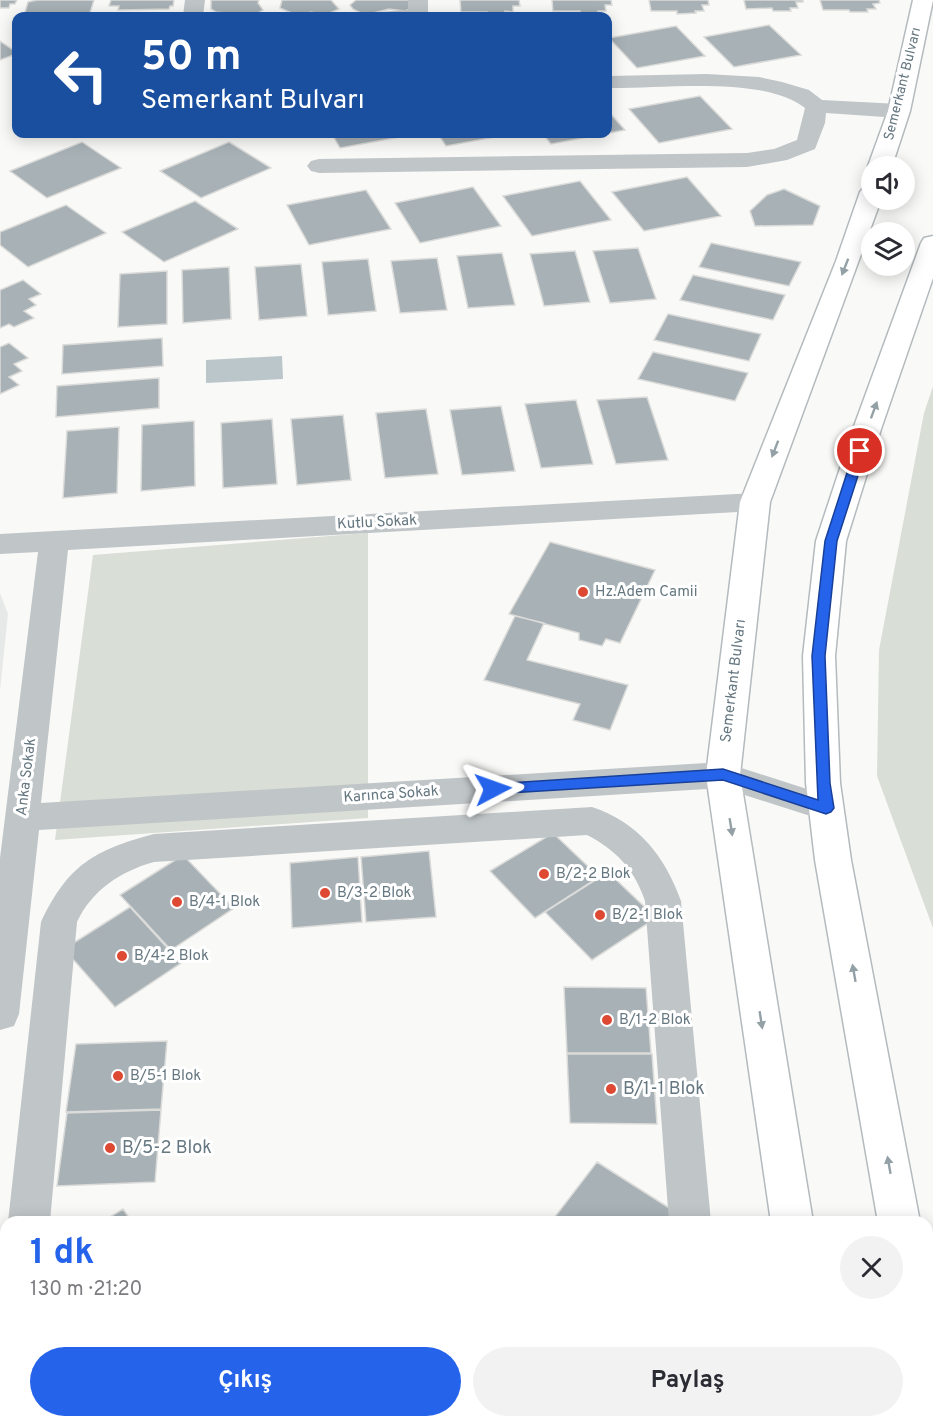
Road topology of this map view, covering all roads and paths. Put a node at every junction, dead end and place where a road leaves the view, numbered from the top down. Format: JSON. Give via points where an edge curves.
{"nodes":[{"id":1,"x":923,"y":0,"type":"edge"},
{"id":2,"x":612,"y":82,"type":"edge"},
{"id":3,"x":816,"y":106,"type":"junction"},
{"id":4,"x":899,"y":111,"type":"junction"},
{"id":5,"x":883,"y":156,"type":"edge"},
{"id":6,"x":319,"y":166,"type":"dead end"},
{"id":7,"x":866,"y":210,"type":"edge"},
{"id":8,"x":933,"y":243,"type":"edge"},
{"id":9,"x":755,"y":502,"type":"junction"},
{"id":10,"x":54,"y":541,"type":"junction"},
{"id":11,"x":0,"y":544,"type":"edge"},
{"id":12,"x":723,"y":775,"type":"junction"},
{"id":13,"x":239,"y":805,"type":"junction"},
{"id":14,"x":826,"y":808,"type":"junction"},
{"id":15,"x":22,"y":818,"type":"junction"},
{"id":16,"x":239,"y":843,"type":"junction"},
{"id":17,"x":0,"y":1014,"type":"edge"},
{"id":18,"x":30,"y":1216,"type":"edge"},
{"id":19,"x":689,"y":1216,"type":"edge"},
{"id":20,"x":791,"y":1216,"type":"edge"},
{"id":21,"x":898,"y":1216,"type":"edge"}],
"edges":[{"from":1,"to":4,"type":"main road","name":"Semerkant Bulvarı"},
{"from":2,"to":3,"type":"street","via":[[741,82],[802,95]]},
{"from":3,"to":4,"type":"street"},
{"from":3,"to":6,"type":"street","via":[[807,144],[779,155],[747,160]]},
{"from":4,"to":5,"type":"main road","name":"Semerkant Bulvarı"},
{"from":7,"to":9,"type":"main road","name":"Semerkant Bulvarı","one_way":true},
{"from":14,"to":8,"type":"main road","one_way":true,"via":[[819,656],[831,541]]},
{"from":9,"to":10,"type":"street","name":"Kutlu Sokak"},
{"from":9,"to":12,"type":"main road","name":"Semerkant Bulvarı"},
{"from":10,"to":11,"type":"street","name":"Kutlu Sokak"},
{"from":10,"to":15,"type":"street","name":"Anka Sokak"},
{"from":12,"to":13,"type":"street","name":"Karınca Sokak"},
{"from":12,"to":14,"type":"street","name":"Karınca Sokak"},
{"from":12,"to":20,"type":"main road","name":"Semerkant Bulvarı","one_way":true},
{"from":13,"to":15,"type":"street","name":"Karınca Sokak"},
{"from":13,"to":16,"type":"street"},
{"from":21,"to":14,"type":"main road","one_way":true},
{"from":15,"to":17,"type":"street","name":"Anka Sokak"},
{"from":16,"to":18,"type":"street","via":[[132,853],[94,873],[66,903],[59,922]]},
{"from":16,"to":19,"type":"street","via":[[592,821],[629,843],[656,879],[663,901]]}]}
